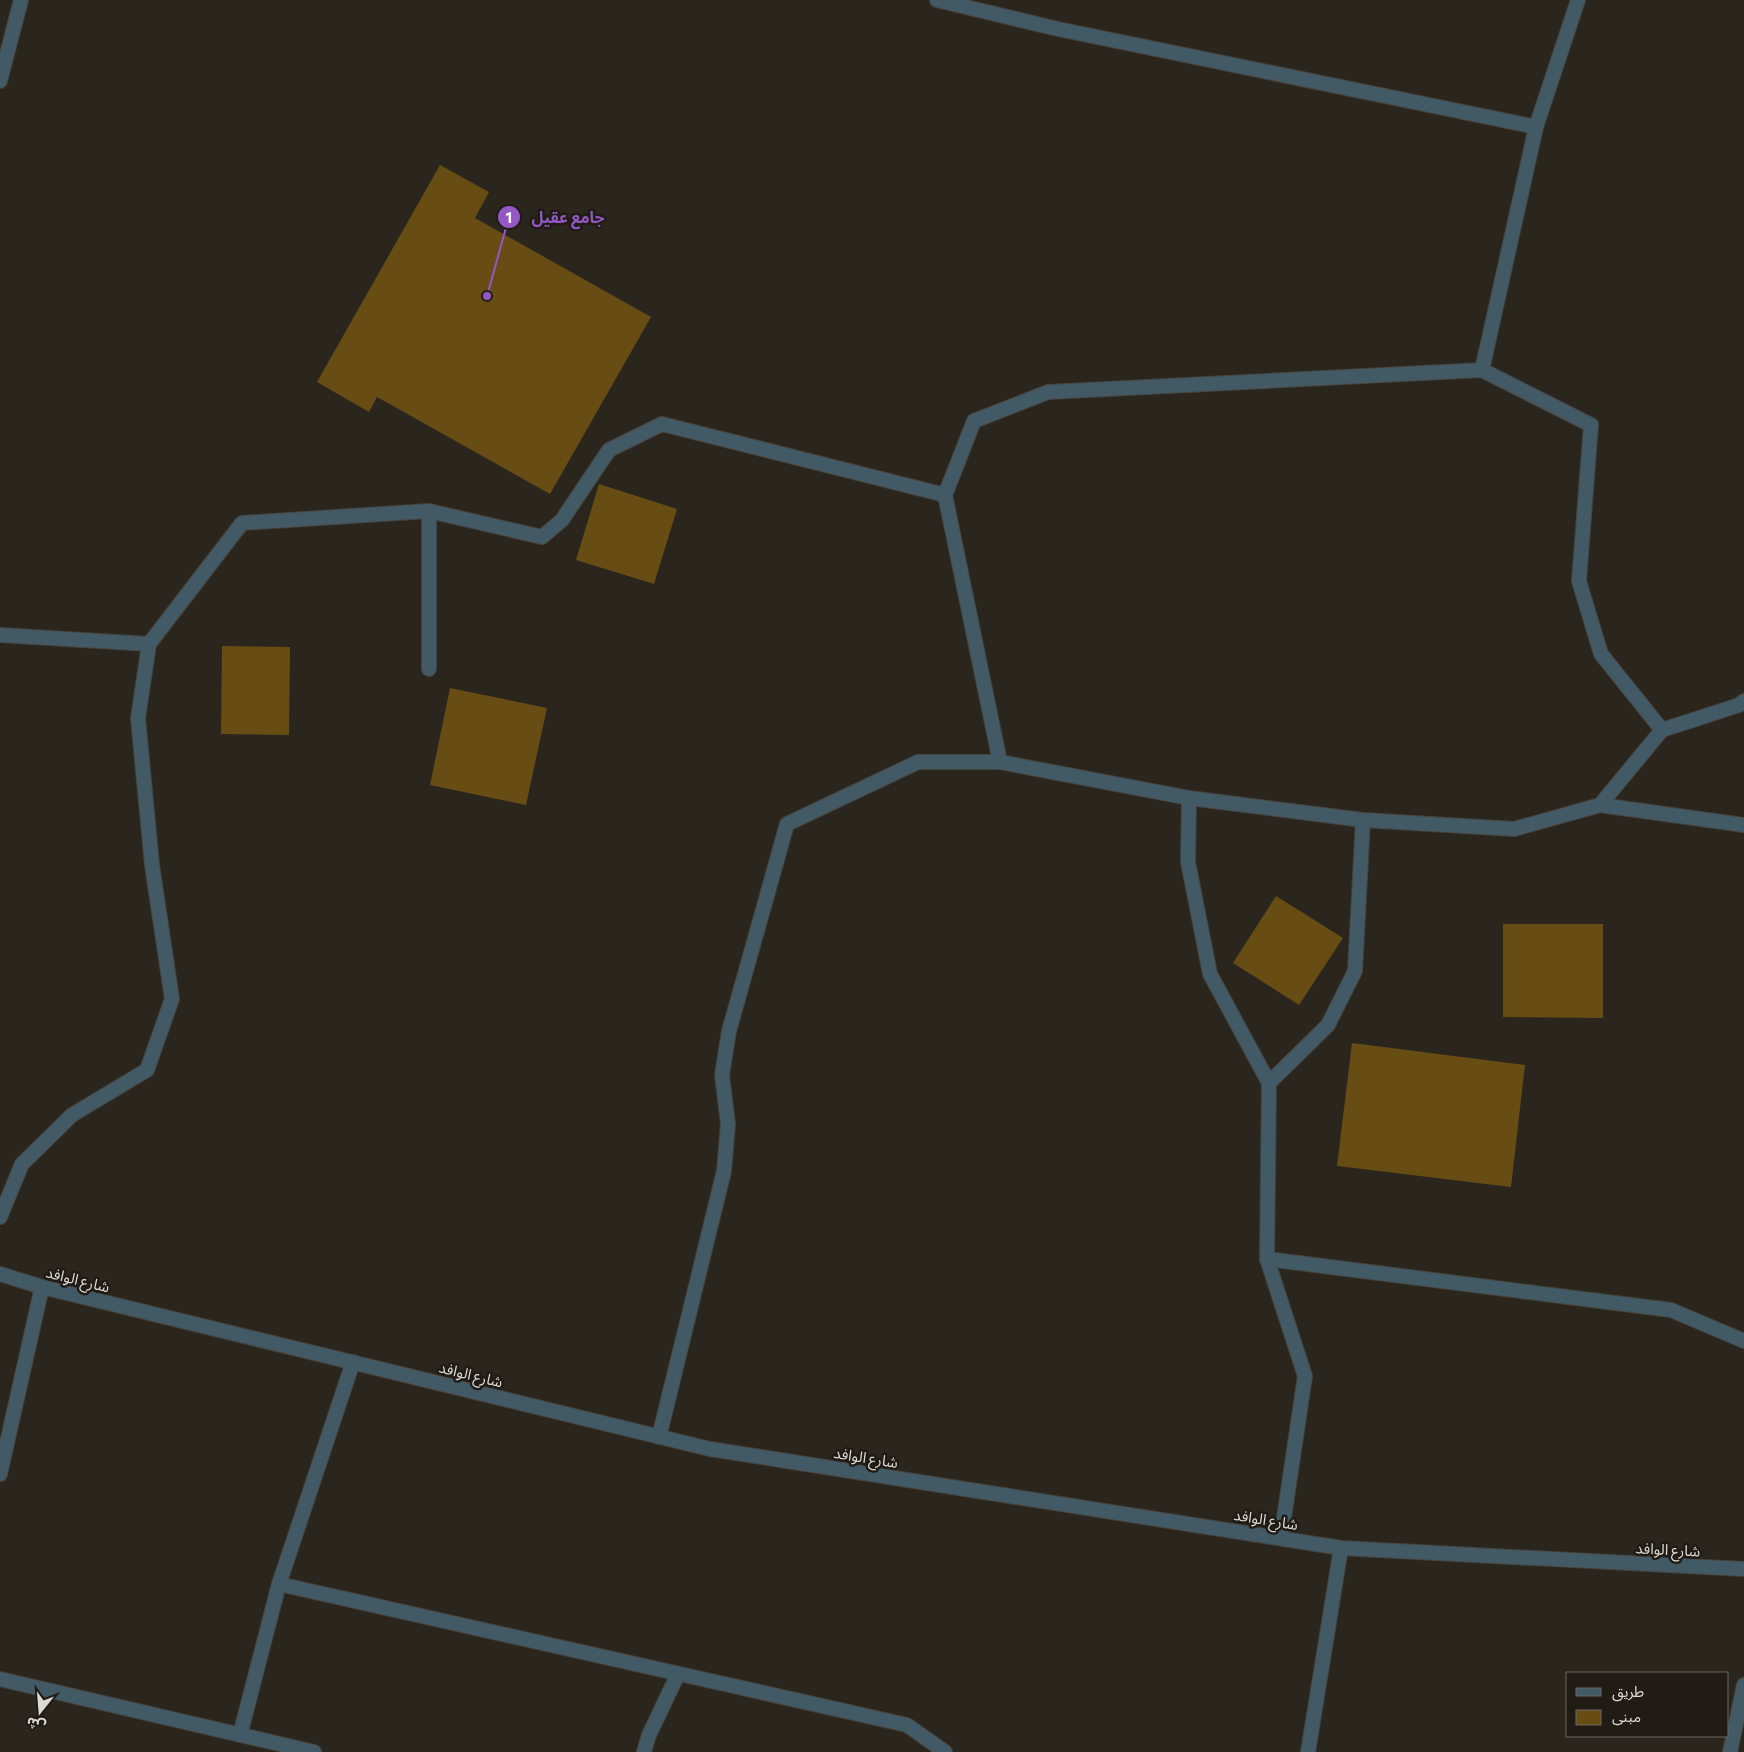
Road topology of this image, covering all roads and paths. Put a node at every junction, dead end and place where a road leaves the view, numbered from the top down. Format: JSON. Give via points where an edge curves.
{"nodes":[{"id":1,"x":21,"y":0,"type":"edge"},
{"id":2,"x":937,"y":0,"type":"edge"},
{"id":3,"x":1578,"y":0,"type":"edge"},
{"id":4,"x":0,"y":81,"type":"edge"},
{"id":5,"x":1536,"y":127,"type":"junction"},
{"id":6,"x":1482,"y":370,"type":"junction"},
{"id":7,"x":945,"y":495,"type":"junction"},
{"id":8,"x":429,"y":511,"type":"junction"},
{"id":9,"x":0,"y":635,"type":"edge"},
{"id":10,"x":149,"y":644,"type":"junction"},
{"id":11,"x":429,"y":669,"type":"dead end"},
{"id":12,"x":1744,"y":701,"type":"edge"},
{"id":13,"x":1662,"y":730,"type":"junction"},
{"id":14,"x":1000,"y":762,"type":"junction"},
{"id":15,"x":1189,"y":798,"type":"junction"},
{"id":16,"x":1600,"y":805,"type":"junction"},
{"id":17,"x":1363,"y":820,"type":"junction"},
{"id":18,"x":1744,"y":825,"type":"edge"},
{"id":19,"x":1269,"y":1082,"type":"junction"},
{"id":20,"x":0,"y":1217,"type":"edge"},
{"id":21,"x":1267,"y":1259,"type":"junction"},
{"id":22,"x":0,"y":1274,"type":"edge"},
{"id":23,"x":42,"y":1287,"type":"junction"},
{"id":24,"x":1744,"y":1341,"type":"edge"},
{"id":25,"x":353,"y":1362,"type":"junction"},
{"id":26,"x":659,"y":1437,"type":"junction"},
{"id":27,"x":0,"y":1474,"type":"edge"},
{"id":28,"x":1282,"y":1538,"type":"junction"},
{"id":29,"x":1341,"y":1548,"type":"junction"},
{"id":30,"x":1744,"y":1569,"type":"edge"},
{"id":31,"x":279,"y":1584,"type":"junction"},
{"id":32,"x":678,"y":1674,"type":"junction"},
{"id":33,"x":0,"y":1679,"type":"edge"},
{"id":34,"x":1744,"y":1685,"type":"edge"},
{"id":35,"x":240,"y":1735,"type":"junction"},
{"id":36,"x":314,"y":1752,"type":"edge"},
{"id":37,"x":644,"y":1752,"type":"edge"},
{"id":38,"x":945,"y":1752,"type":"edge"},
{"id":39,"x":1308,"y":1752,"type":"edge"},
{"id":40,"x":1730,"y":1752,"type":"edge"}],
"edges":[{"from":1,"to":4,"type":"street"},
{"from":2,"to":5,"type":"street","via":[[1058,29]]},
{"from":3,"to":5,"type":"street"},
{"from":5,"to":6,"type":"street"},
{"from":6,"to":7,"type":"street","via":[[1048,392],[974,421]]},
{"from":6,"to":13,"type":"street","via":[[1591,425],[1579,581],[1601,654]]},
{"from":7,"to":8,"type":"street","via":[[662,424],[609,450],[562,520],[542,537]]},
{"from":7,"to":14,"type":"street"},
{"from":8,"to":10,"type":"street","via":[[242,523]]},
{"from":8,"to":11,"type":"street"},
{"from":9,"to":10,"type":"street"},
{"from":10,"to":20,"type":"street","via":[[138,718],[152,864],[172,999],[147,1070],[72,1115],[22,1164]]},
{"from":12,"to":13,"type":"street"},
{"from":13,"to":16,"type":"street"},
{"from":14,"to":15,"type":"street"},
{"from":14,"to":26,"type":"street","via":[[918,762],[788,824],[729,1031],[722,1075],[728,1124],[724,1172]]},
{"from":15,"to":17,"type":"street"},
{"from":15,"to":19,"type":"street","via":[[1188,862],[1210,974]]},
{"from":16,"to":17,"type":"street","via":[[1514,828]]},
{"from":16,"to":18,"type":"street"},
{"from":17,"to":19,"type":"street","via":[[1354,971],[1328,1025]]},
{"from":19,"to":21,"type":"street"},
{"from":21,"to":24,"type":"street","via":[[1671,1310]]},
{"from":21,"to":28,"type":"street","via":[[1306,1376]]},
{"from":22,"to":23,"type":"street","name":"شارع الوافد"},
{"from":23,"to":25,"type":"street","name":"شارع الوافد"},
{"from":23,"to":27,"type":"street"},
{"from":25,"to":26,"type":"street","name":"شارع الوافد"},
{"from":25,"to":31,"type":"street"},
{"from":26,"to":28,"type":"street","name":"شارع الوافد","via":[[710,1449]]},
{"from":28,"to":29,"type":"street","name":"شارع الوافد"},
{"from":29,"to":30,"type":"street","name":"شارع الوافد"},
{"from":29,"to":39,"type":"street"},
{"from":31,"to":32,"type":"street"},
{"from":31,"to":35,"type":"street"},
{"from":32,"to":37,"type":"street"},
{"from":32,"to":38,"type":"street","via":[[907,1725]]},
{"from":33,"to":35,"type":"street"},
{"from":34,"to":40,"type":"street"},
{"from":35,"to":36,"type":"street"}]}
